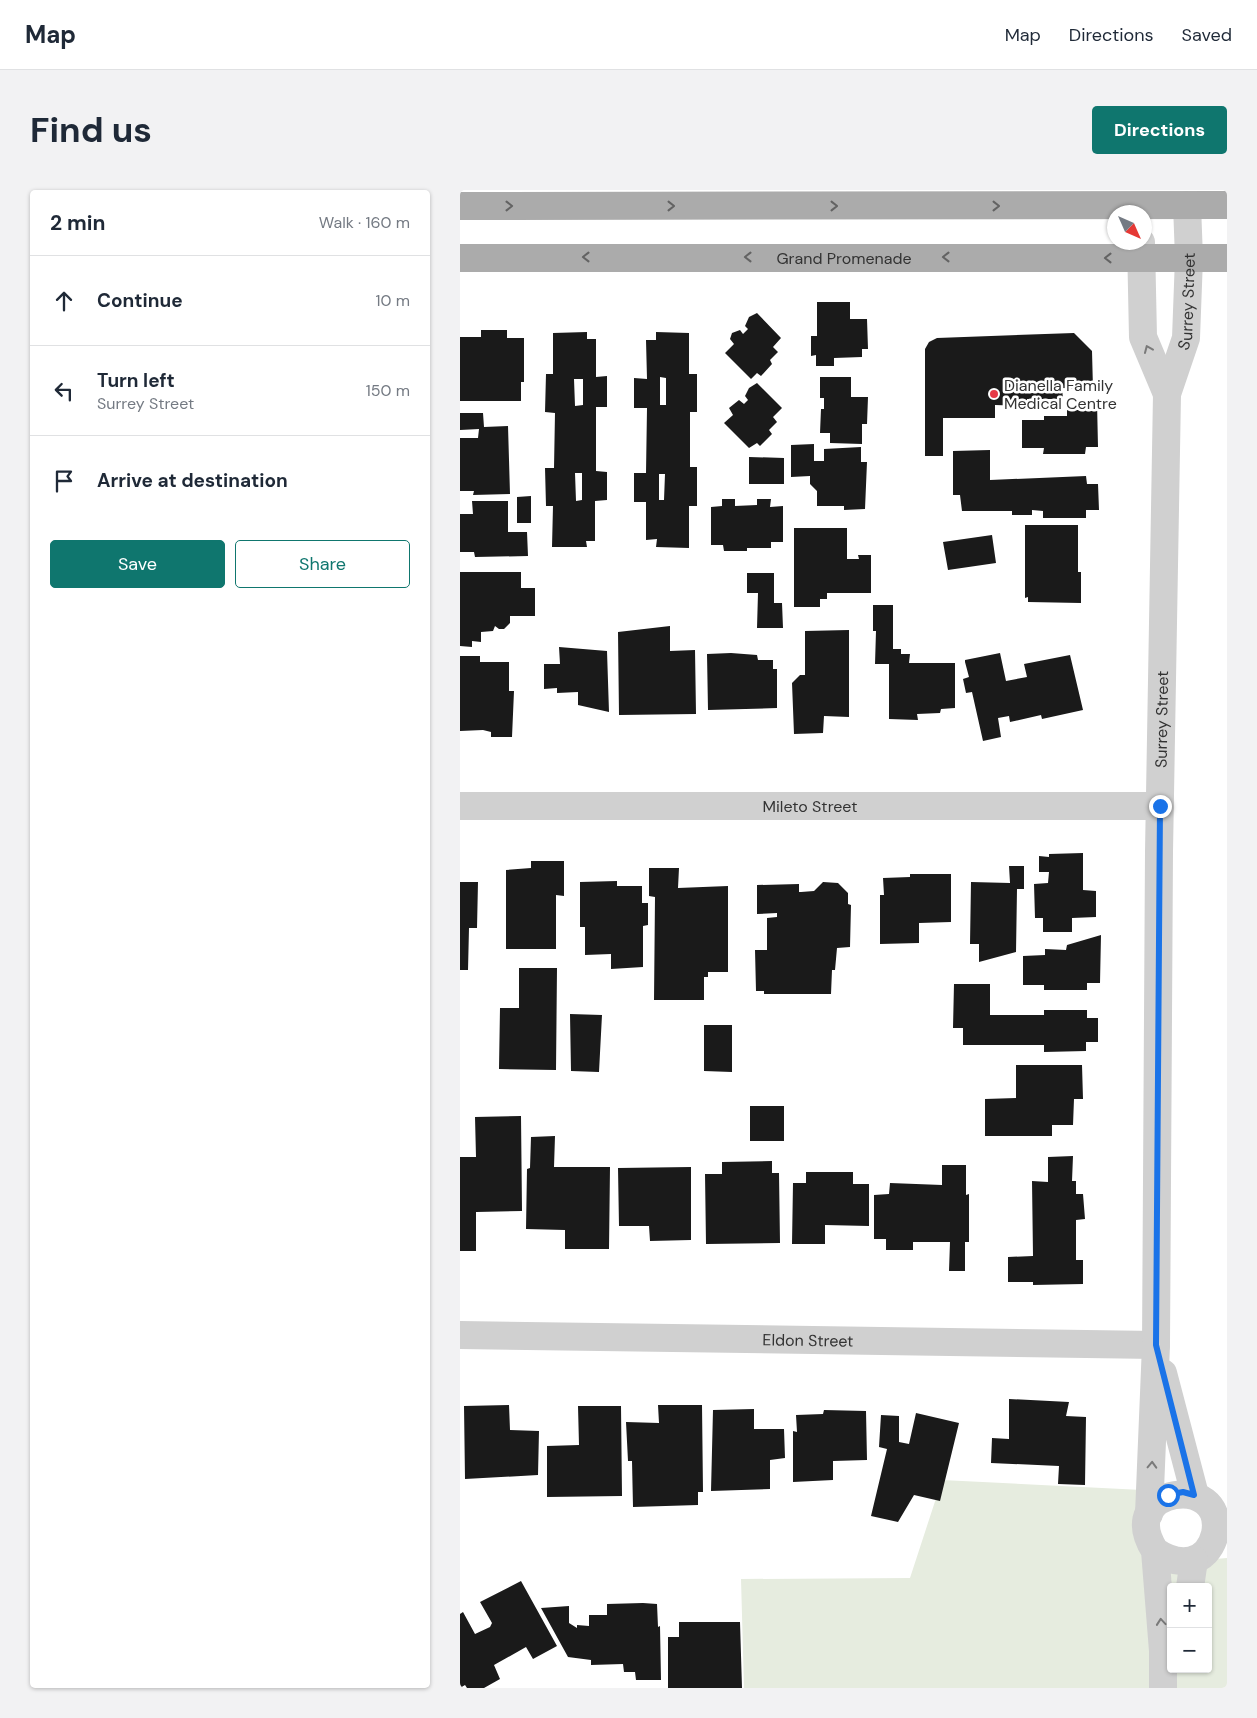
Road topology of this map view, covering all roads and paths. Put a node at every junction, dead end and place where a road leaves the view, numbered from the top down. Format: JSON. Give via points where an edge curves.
{"nodes":[{"id":1,"x":1227,"y":204,"type":"edge"},
{"id":2,"x":1187,"y":205,"type":"junction"},
{"id":3,"x":460,"y":206,"type":"edge"},
{"id":4,"x":1152,"y":208,"type":"edge"},
{"id":5,"x":1107,"y":209,"type":"edge"},
{"id":6,"x":1142,"y":250,"type":"edge"},
{"id":7,"x":460,"y":258,"type":"edge"},
{"id":8,"x":1188,"y":258,"type":"junction"},
{"id":9,"x":1227,"y":258,"type":"edge"},
{"id":10,"x":1167,"y":394,"type":"junction"},
{"id":11,"x":460,"y":806,"type":"edge"},
{"id":12,"x":1160,"y":806,"type":"junction"},
{"id":13,"x":460,"y":1335,"type":"edge"},
{"id":14,"x":1156,"y":1345,"type":"junction"},
{"id":15,"x":1209,"y":1502,"type":"edge"},
{"id":16,"x":1149,"y":1514,"type":"junction"},
{"id":17,"x":1155,"y":1551,"type":"junction"},
{"id":18,"x":1208,"y":1554,"type":"edge"},
{"id":19,"x":1192,"y":1583,"type":"edge"},
{"id":20,"x":1172,"y":1673,"type":"edge"},
{"id":21,"x":1163,"y":1688,"type":"edge"},
{"id":22,"x":1169,"y":1688,"type":"edge"}],
"edges":[{"from":1,"to":2,"type":"main road"},
{"from":2,"to":4,"type":"main road"},
{"from":2,"to":8,"type":"street","name":"Surrey Street"},
{"from":3,"to":5,"type":"main road","one_way":true},
{"from":6,"to":7,"type":"main road","name":"Grand Promenade","one_way":true},
{"from":6,"to":8,"type":"main road","name":"Grand Promenade"},
{"from":10,"to":6,"type":"street","name":"Surrey Street","one_way":true,"via":[[1143,336]]},
{"from":8,"to":9,"type":"main road","name":"Grand Promenade"},
{"from":8,"to":10,"type":"street","name":"Surrey Street","via":[[1186,338]]},
{"from":10,"to":12,"type":"street","name":"Surrey Street"},
{"from":11,"to":12,"type":"street","name":"Mileto Street"},
{"from":12,"to":14,"type":"street","name":"Surrey Street"},
{"from":13,"to":14,"type":"street","name":"Eldon Street"},
{"from":14,"to":15,"type":"street","name":"Surrey Street"},
{"from":16,"to":14,"type":"street","name":"Surrey Street","one_way":true},
{"from":15,"to":16,"type":"street","via":[[1183,1492],[1168,1495],[1157,1501]]},
{"from":15,"to":18,"type":"street","via":[[1216,1528]]},
{"from":16,"to":17,"type":"street","via":[[1146,1526],[1148,1540]]},
{"from":17,"to":18,"type":"street","via":[[1173,1561]]},
{"from":21,"to":17,"type":"street","one_way":true},
{"from":18,"to":19,"type":"street"},
{"from":20,"to":22,"type":"street"}]}
